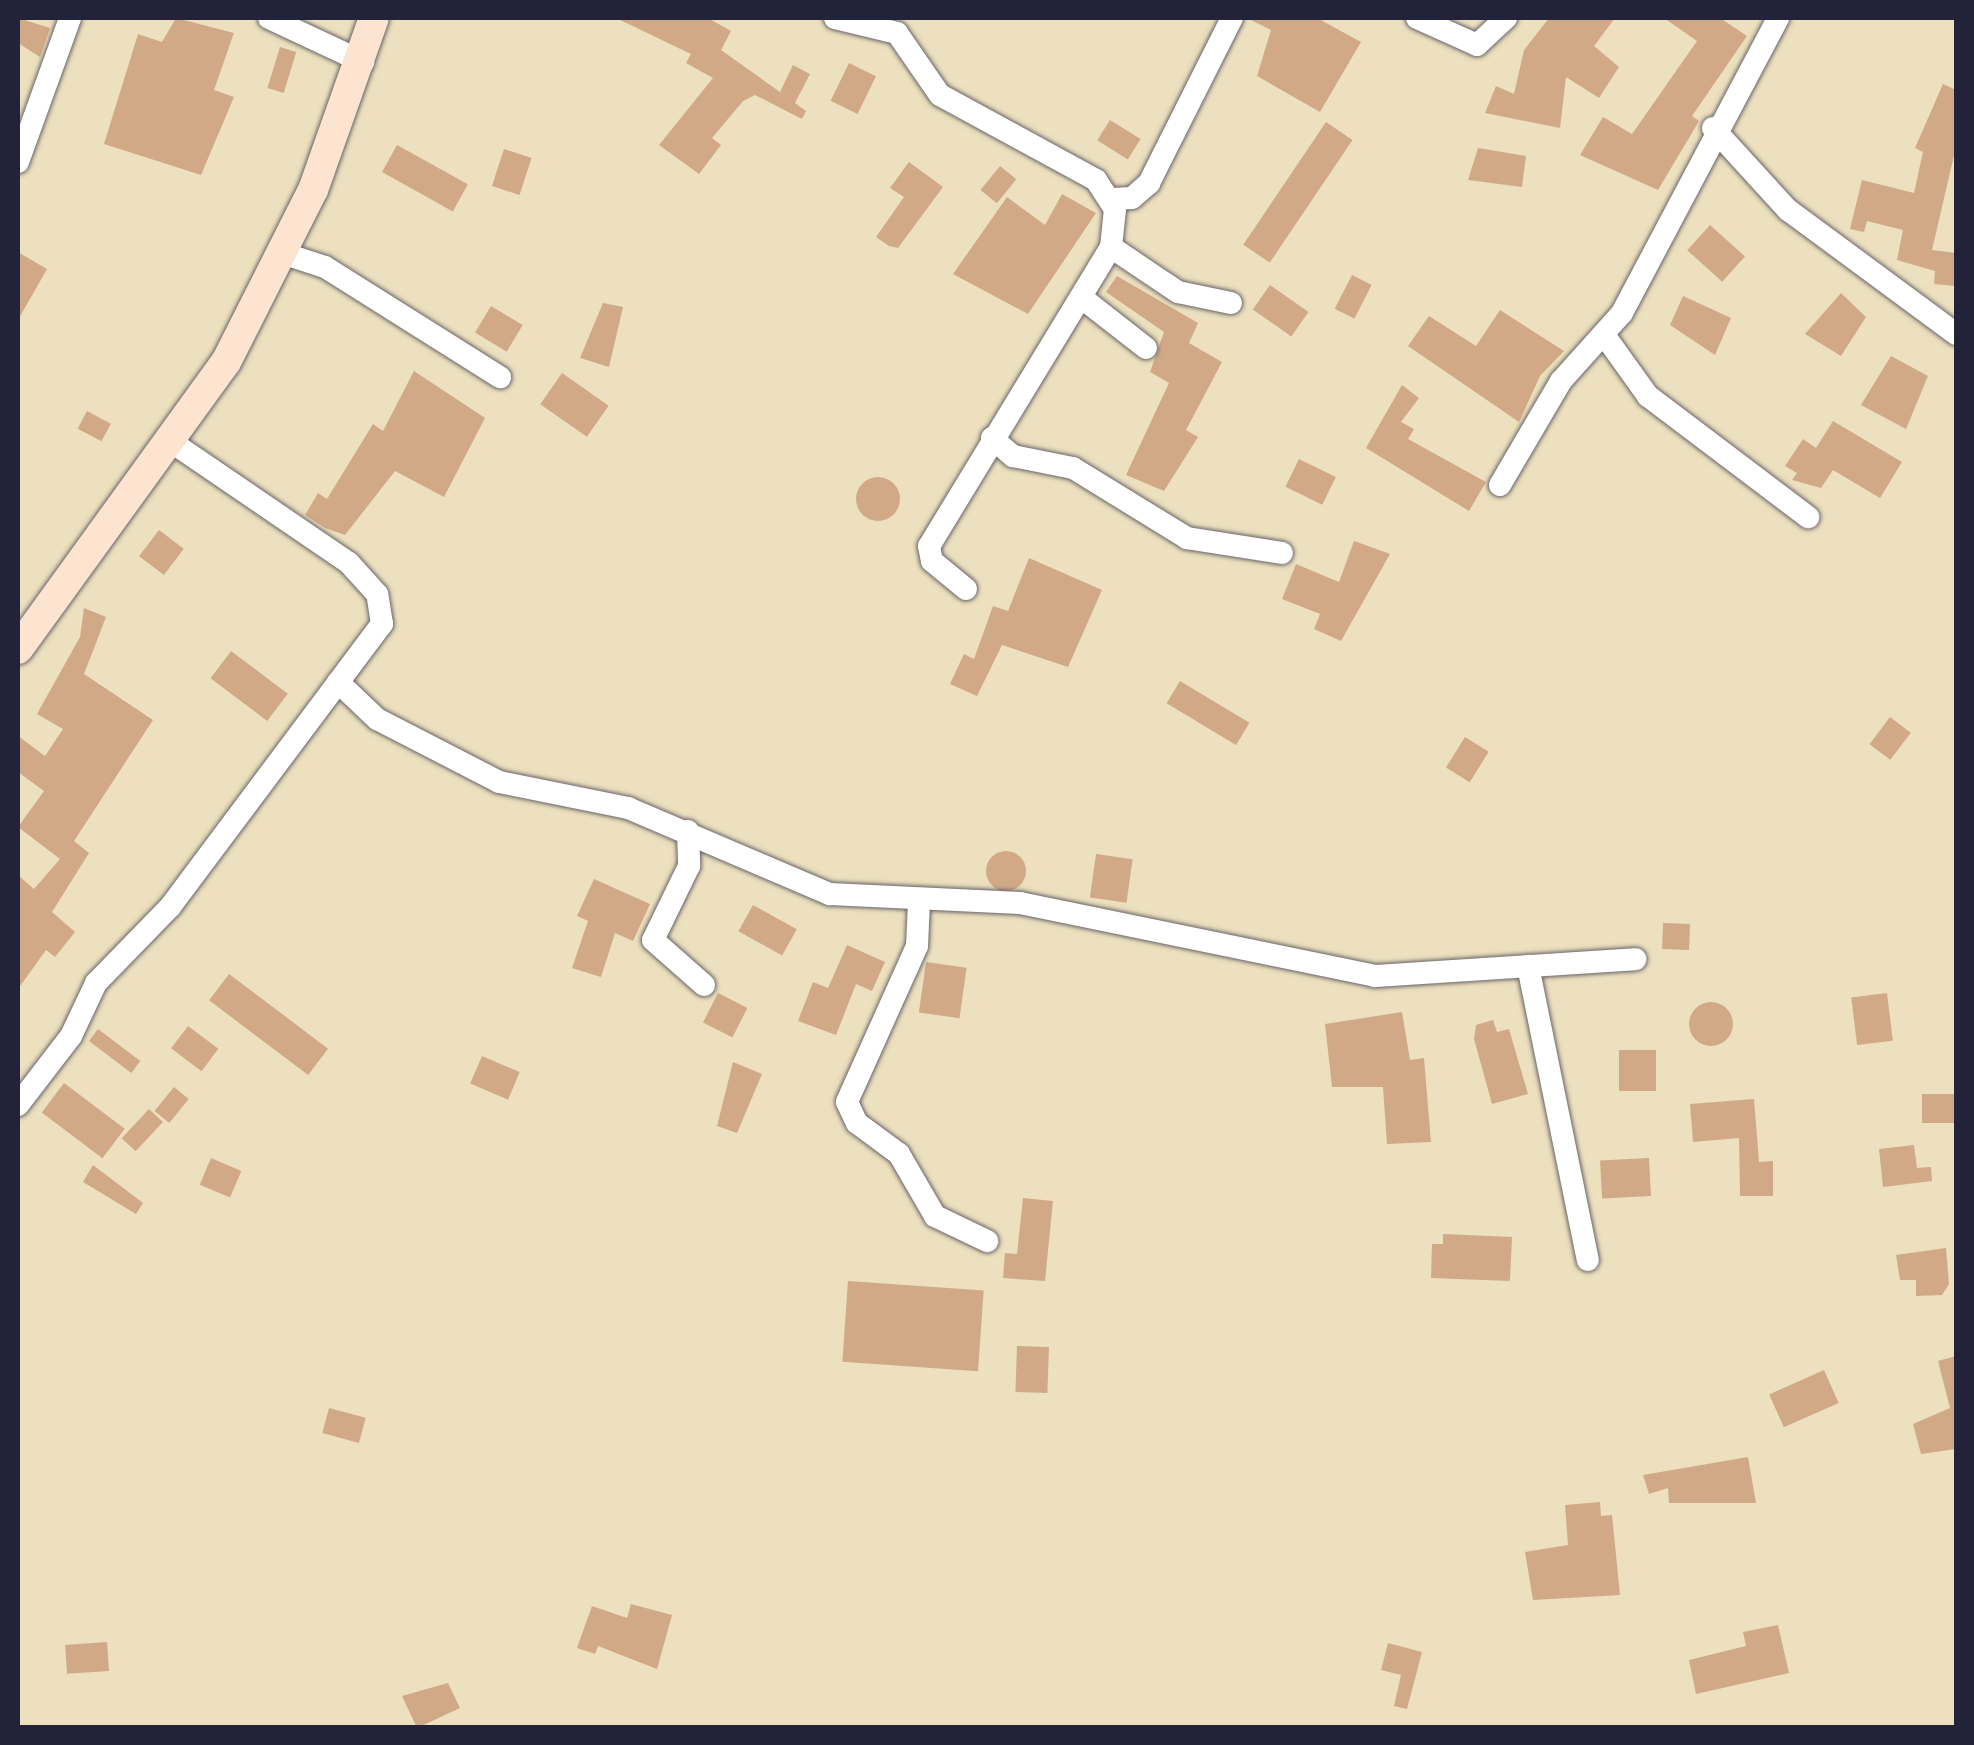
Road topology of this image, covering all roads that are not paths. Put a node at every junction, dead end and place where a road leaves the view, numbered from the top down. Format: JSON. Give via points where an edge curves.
{"nodes":[{"id":1,"x":70,"y":18,"type":"edge"},
{"id":2,"x":269,"y":18,"type":"edge"},
{"id":3,"x":374,"y":18,"type":"edge"},
{"id":4,"x":835,"y":18,"type":"edge"},
{"id":5,"x":1232,"y":18,"type":"edge"},
{"id":6,"x":1417,"y":18,"type":"edge"},
{"id":7,"x":1506,"y":18,"type":"edge"},
{"id":8,"x":1778,"y":18,"type":"edge"},
{"id":9,"x":363,"y":62,"type":"junction"},
{"id":10,"x":1713,"y":128,"type":"junction"},
{"id":11,"x":18,"y":162,"type":"edge"},
{"id":12,"x":1112,"y":198,"type":"junction"},
{"id":13,"x":1111,"y":247,"type":"junction"},
{"id":14,"x":285,"y":254,"type":"junction"},
{"id":15,"x":1082,"y":298,"type":"junction"},
{"id":16,"x":1231,"y":302,"type":"dead end"},
{"id":17,"x":1956,"y":334,"type":"edge"},
{"id":18,"x":1605,"y":336,"type":"junction"},
{"id":19,"x":1146,"y":348,"type":"dead end"},
{"id":20,"x":500,"y":377,"type":"dead end"},
{"id":21,"x":992,"y":438,"type":"junction"},
{"id":22,"x":173,"y":443,"type":"junction"},
{"id":23,"x":1500,"y":485,"type":"dead end"},
{"id":24,"x":1808,"y":517,"type":"dead end"},
{"id":25,"x":1282,"y":553,"type":"dead end"},
{"id":26,"x":966,"y":589,"type":"dead end"},
{"id":27,"x":18,"y":649,"type":"edge"},
{"id":28,"x":338,"y":682,"type":"junction"},
{"id":29,"x":688,"y":832,"type":"junction"},
{"id":30,"x":919,"y":902,"type":"junction"},
{"id":31,"x":1636,"y":959,"type":"dead end"},
{"id":32,"x":1528,"y":966,"type":"junction"},
{"id":33,"x":704,"y":985,"type":"dead end"},
{"id":34,"x":18,"y":1105,"type":"edge"},
{"id":35,"x":987,"y":1241,"type":"dead end"},
{"id":36,"x":1588,"y":1260,"type":"dead end"}],
"edges":[{"from":1,"to":11,"type":"street"},
{"from":2,"to":9,"type":"street"},
{"from":3,"to":9,"type":"main road"},
{"from":4,"to":12,"type":"street","via":[[897,33],[940,94],[1096,180]]},
{"from":5,"to":12,"type":"street","via":[[1149,183],[1132,198]]},
{"from":6,"to":7,"type":"street","via":[[1476,45]]},
{"from":8,"to":10,"type":"street"},
{"from":9,"to":14,"type":"main road"},
{"from":10,"to":17,"type":"street","via":[[1788,210]]},
{"from":10,"to":18,"type":"street"},
{"from":12,"to":13,"type":"street"},
{"from":13,"to":15,"type":"street"},
{"from":13,"to":16,"type":"street","via":[[1178,292]]},
{"from":14,"to":20,"type":"street","via":[[324,267]]},
{"from":14,"to":22,"type":"main road"},
{"from":15,"to":19,"type":"street"},
{"from":15,"to":21,"type":"street"},
{"from":18,"to":23,"type":"street","via":[[1561,381]]},
{"from":18,"to":24,"type":"street","via":[[1648,396]]},
{"from":21,"to":25,"type":"street","via":[[1012,456],[1073,468],[1187,538]]},
{"from":21,"to":26,"type":"street","via":[[928,546],[932,561]]},
{"from":22,"to":27,"type":"main road"},
{"from":22,"to":28,"type":"street","via":[[349,563],[377,594],[382,624]]},
{"from":28,"to":29,"type":"street","via":[[377,719],[499,782],[628,808]]},
{"from":28,"to":34,"type":"street","via":[[170,907],[96,983],[70,1036]]},
{"from":29,"to":30,"type":"street","via":[[797,884]]},
{"from":29,"to":33,"type":"street","via":[[690,866],[653,940]]},
{"from":30,"to":32,"type":"street","via":[[1020,902],[1375,976]]},
{"from":30,"to":35,"type":"street","via":[[918,946],[847,1102],[857,1123],[898,1154],[936,1216]]},
{"from":31,"to":32,"type":"street"},
{"from":32,"to":36,"type":"street"}]}
